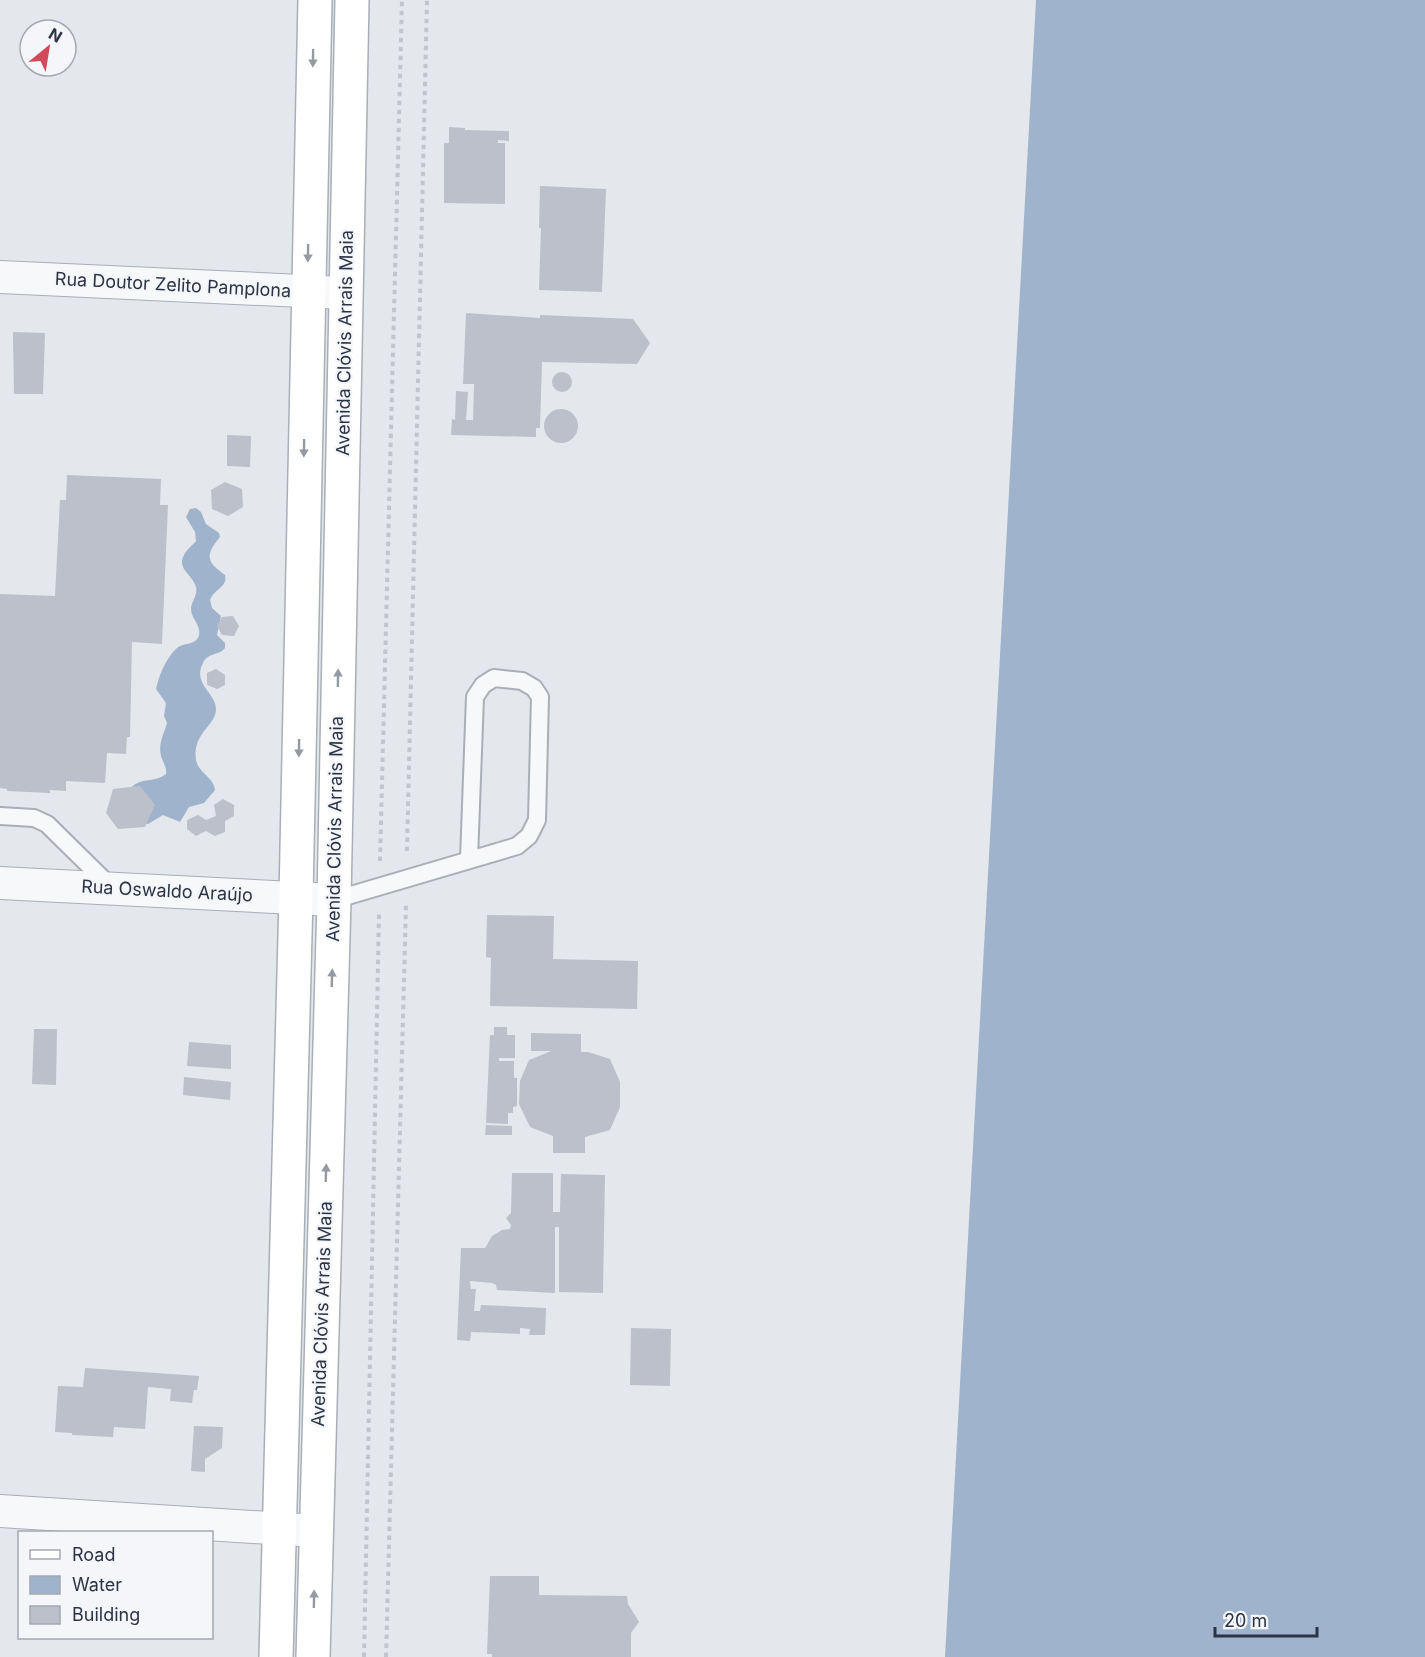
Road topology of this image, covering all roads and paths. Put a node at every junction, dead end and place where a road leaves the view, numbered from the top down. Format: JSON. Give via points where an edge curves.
{"nodes":[{"id":1,"x":315,"y":0,"type":"edge"},
{"id":2,"x":352,"y":0,"type":"edge"},
{"id":3,"x":402,"y":0,"type":"edge"},
{"id":4,"x":427,"y":0,"type":"edge"},
{"id":5,"x":0,"y":277,"type":"edge"},
{"id":6,"x":308,"y":291,"type":"junction"},
{"id":7,"x":345,"y":293,"type":"junction"},
{"id":8,"x":0,"y":816,"type":"edge"},
{"id":9,"x":469,"y":859,"type":"junction"},
{"id":10,"x":407,"y":877,"type":"junction"},
{"id":11,"x":0,"y":883,"type":"edge"},
{"id":12,"x":380,"y":885,"type":"junction"},
{"id":13,"x":112,"y":888,"type":"junction"},
{"id":14,"x":296,"y":897,"type":"junction"},
{"id":15,"x":334,"y":900,"type":"junction"},
{"id":16,"x":0,"y":1511,"type":"edge"},
{"id":17,"x":280,"y":1529,"type":"junction"},
{"id":18,"x":316,"y":1531,"type":"junction"},
{"id":19,"x":276,"y":1657,"type":"edge"},
{"id":20,"x":313,"y":1657,"type":"edge"},
{"id":21,"x":364,"y":1657,"type":"edge"},
{"id":22,"x":386,"y":1657,"type":"edge"}],
"edges":[{"from":1,"to":6,"type":"main road","name":"Avenida Clóvis Arrais Maia","one_way":true},
{"from":2,"to":7,"type":"main road","name":"Avenida Clóvis Arrais Maia"},
{"from":3,"to":12,"type":"path"},
{"from":4,"to":10,"type":"path"},
{"from":5,"to":6,"type":"street","name":"Rua Doutor Zelito Pamplona"},
{"from":6,"to":7,"type":"street","name":"Rua Doutor Zelito Pamplona"},
{"from":6,"to":14,"type":"main road","name":"Avenida Clóvis Arrais Maia","one_way":true},
{"from":15,"to":7,"type":"main road","name":"Avenida Clóvis Arrais Maia","one_way":true},
{"from":8,"to":13,"type":"lane","via":[[34,818],[47,824]]},
{"from":9,"to":9,"type":"lane","via":[[517,846],[529,836],[537,820],[540,697],[522,681],[494,678],[475,697]]},
{"from":9,"to":10,"type":"lane"},
{"from":10,"to":12,"type":"lane"},
{"from":10,"to":22,"type":"path"},
{"from":11,"to":13,"type":"street","name":"Rua Oswaldo Araújo"},
{"from":12,"to":15,"type":"lane"},
{"from":12,"to":21,"type":"path"},
{"from":13,"to":14,"type":"street","name":"Rua Oswaldo Araújo"},
{"from":14,"to":15,"type":"street","name":"Rua Oswaldo Araújo"},
{"from":14,"to":17,"type":"main road","name":"Avenida Clóvis Arrais Maia"},
{"from":18,"to":15,"type":"main road","name":"Avenida Clóvis Arrais Maia","one_way":true},
{"from":16,"to":17,"type":"street"},
{"from":17,"to":18,"type":"street"},
{"from":17,"to":19,"type":"main road","name":"Avenida Clóvis Arrais Maia"},
{"from":20,"to":18,"type":"main road","name":"Avenida Clóvis Arrais Maia","one_way":true}]}
